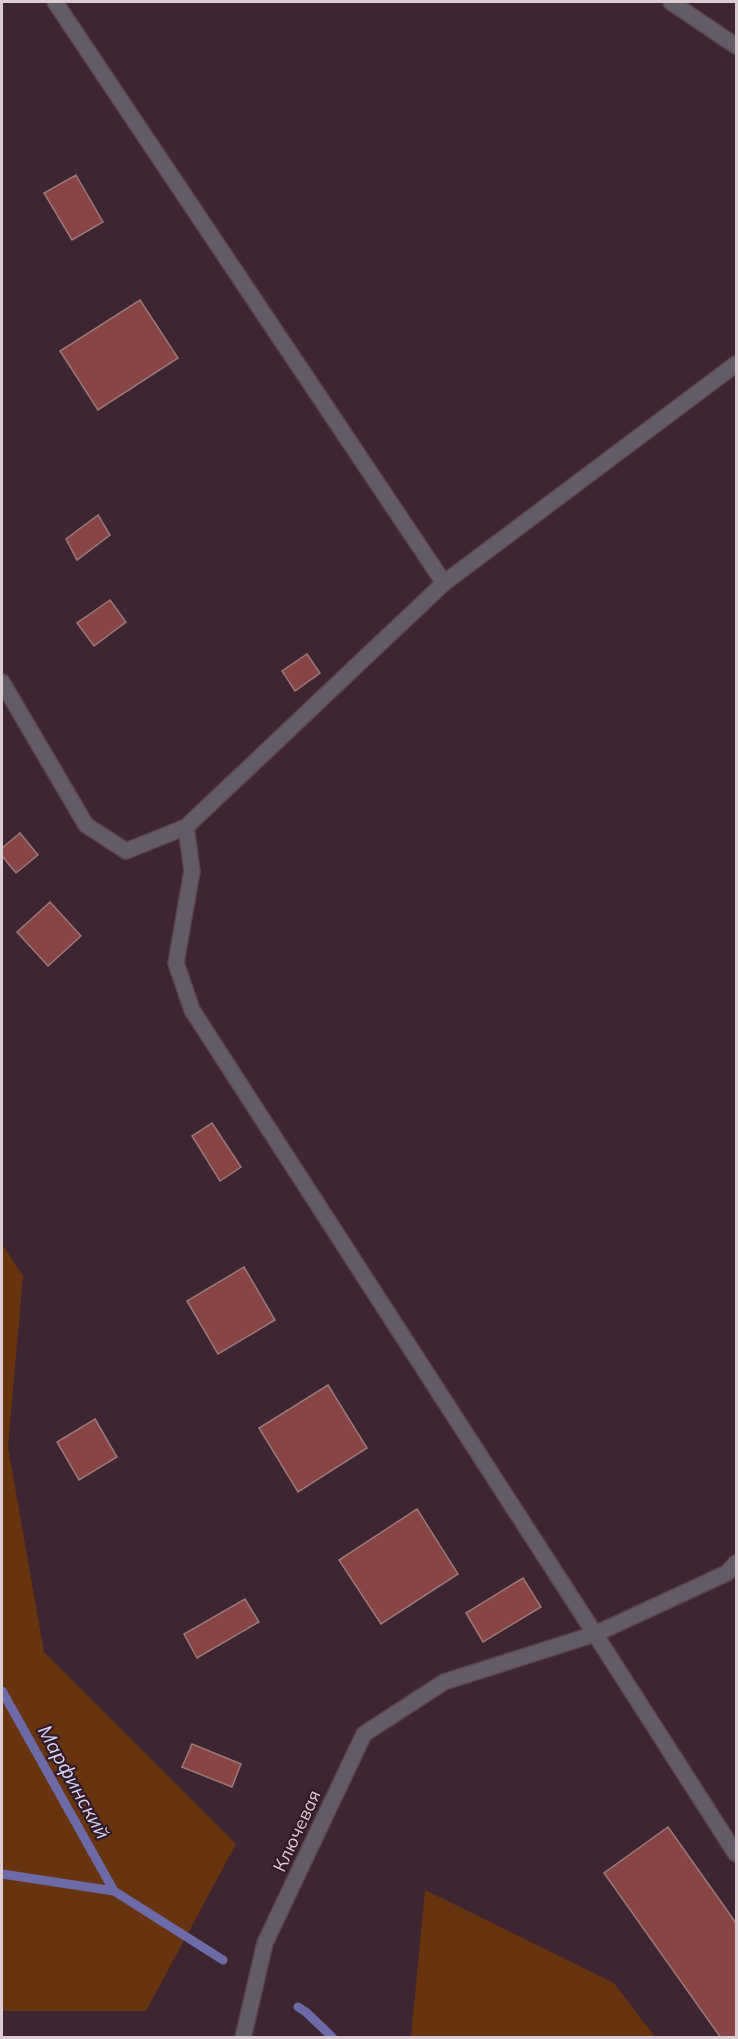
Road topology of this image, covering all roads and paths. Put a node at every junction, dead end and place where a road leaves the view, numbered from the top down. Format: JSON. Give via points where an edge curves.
{"nodes":[{"id":1,"x":55,"y":2,"type":"edge"},
{"id":2,"x":671,"y":2,"type":"edge"},
{"id":3,"x":736,"y":46,"type":"edge"},
{"id":4,"x":736,"y":364,"type":"edge"},
{"id":5,"x":444,"y":583,"type":"junction"},
{"id":6,"x":2,"y":682,"type":"edge"},
{"id":7,"x":186,"y":827,"type":"junction"},
{"id":8,"x":736,"y":1563,"type":"edge"},
{"id":9,"x":595,"y":1634,"type":"junction"},
{"id":10,"x":736,"y":1854,"type":"edge"},
{"id":11,"x":243,"y":2037,"type":"edge"}],
"edges":[{"from":1,"to":5,"type":"street"},
{"from":2,"to":3,"type":"street"},
{"from":4,"to":5,"type":"street"},
{"from":5,"to":7,"type":"street"},
{"from":6,"to":7,"type":"street","via":[[86,825],[126,850]]},
{"from":7,"to":9,"type":"street","via":[[192,871],[176,963],[192,1010]]},
{"from":8,"to":9,"type":"street","name":"Ключевая","via":[[727,1573]]},
{"from":9,"to":10,"type":"street"},
{"from":9,"to":11,"type":"street","name":"Ключевая","via":[[444,1682],[364,1734],[265,1943]]}]}
